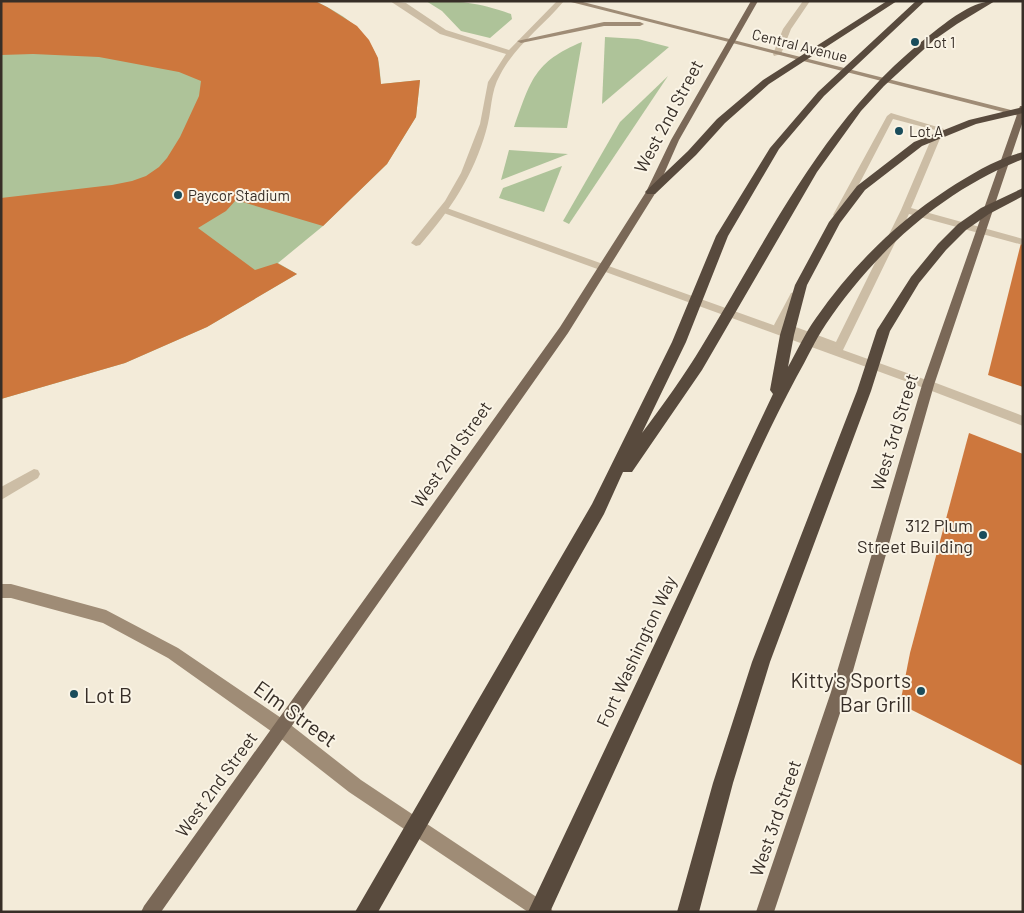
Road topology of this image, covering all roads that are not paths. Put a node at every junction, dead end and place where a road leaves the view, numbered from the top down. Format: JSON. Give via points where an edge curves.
{"nodes":[{"id":1,"x":394,"y":1,"type":"edge"},
{"id":2,"x":561,"y":1,"type":"edge"},
{"id":3,"x":570,"y":1,"type":"edge"},
{"id":4,"x":755,"y":1,"type":"edge"},
{"id":5,"x":807,"y":1,"type":"edge"},
{"id":6,"x":893,"y":1,"type":"edge"},
{"id":7,"x":921,"y":1,"type":"edge"},
{"id":8,"x":991,"y":1,"type":"edge"},
{"id":9,"x":678,"y":28,"type":"junction"},
{"id":10,"x":521,"y":41,"type":"junction"},
{"id":11,"x":512,"y":53,"type":"junction"},
{"id":12,"x":777,"y":54,"type":"junction"},
{"id":13,"x":1022,"y":112,"type":"edge"},
{"id":14,"x":1023,"y":155,"type":"edge"},
{"id":15,"x":1023,"y":191,"type":"edge"},
{"id":16,"x":651,"y":192,"type":"junction"},
{"id":17,"x":444,"y":210,"type":"junction"},
{"id":18,"x":906,"y":210,"type":"junction"},
{"id":19,"x":982,"y":230,"type":"junction"},
{"id":20,"x":1023,"y":242,"type":"edge"},
{"id":21,"x":416,"y":243,"type":"dead end"},
{"id":22,"x":783,"y":381,"type":"junction"},
{"id":23,"x":928,"y":385,"type":"junction"},
{"id":24,"x":1023,"y":420,"type":"edge"},
{"id":25,"x":34,"y":474,"type":"dead end"},
{"id":26,"x":1,"y":494,"type":"edge"},
{"id":27,"x":598,"y":509,"type":"junction"},
{"id":28,"x":1,"y":591,"type":"edge"},
{"id":29,"x":281,"y":728,"type":"junction"},
{"id":30,"x":150,"y":912,"type":"edge"},
{"id":31,"x":366,"y":912,"type":"edge"},
{"id":32,"x":539,"y":912,"type":"edge"},
{"id":33,"x":544,"y":912,"type":"edge"},
{"id":34,"x":688,"y":912,"type":"edge"},
{"id":35,"x":765,"y":912,"type":"edge"}],
"edges":[{"from":1,"to":11,"type":"street","via":[[443,32]]},
{"from":2,"to":10,"type":"street"},
{"from":3,"to":9,"type":"main road","name":"Central Avenue"},
{"from":4,"to":16,"type":"main road","name":"West 2nd Street","via":[[675,140]]},
{"from":5,"to":12,"type":"street","via":[[787,29]]},
{"from":6,"to":16,"type":"highway","via":[[766,82],[721,121]]},
{"from":7,"to":27,"type":"highway","via":[[821,94],[775,148],[722,236],[679,342]]},
{"from":8,"to":27,"type":"highway","via":[[933,36],[852,115],[803,186],[706,352]]},
{"from":9,"to":10,"type":"main road","via":[[604,24]]},
{"from":9,"to":12,"type":"main road","name":"Central Avenue"},
{"from":10,"to":11,"type":"street"},
{"from":11,"to":17,"type":"street","via":[[495,77],[473,156],[457,192]]},
{"from":12,"to":13,"type":"main road","name":"Central Avenue"},
{"from":13,"to":19,"type":"main road","name":"West 3rd Street"},
{"from":13,"to":22,"type":"highway","via":[[973,122],[918,144],[861,188],[835,222],[802,285],[787,335]]},
{"from":14,"to":22,"type":"highway","name":"Fort Washington Way","via":[[964,182],[890,238],[820,322]]},
{"from":15,"to":34,"type":"highway","via":[[985,211],[942,247],[915,280],[884,330],[761,662],[722,783]]},
{"from":16,"to":29,"type":"main road","name":"West 2nd Street","via":[[564,330]]},
{"from":17,"to":21,"type":"street"},
{"from":17,"to":23,"type":"street"},
{"from":18,"to":18,"type":"street","via":[[940,129],[891,116],[780,325],[839,346]]},
{"from":18,"to":19,"type":"street"},
{"from":19,"to":20,"type":"street"},
{"from":19,"to":23,"type":"main road","name":"West 3rd Street"},
{"from":22,"to":32,"type":"highway","name":"Fort Washington Way"},
{"from":23,"to":24,"type":"street"},
{"from":23,"to":35,"type":"main road","name":"West 3rd Street","via":[[839,692]]},
{"from":25,"to":26,"type":"street"},
{"from":27,"to":31,"type":"highway"},
{"from":28,"to":29,"type":"main road","name":"Elm Street","via":[[106,616],[173,653]]},
{"from":29,"to":30,"type":"main road","name":"West 2nd Street"},
{"from":29,"to":33,"type":"main road","name":"Elm Street","via":[[355,786]]}]}
